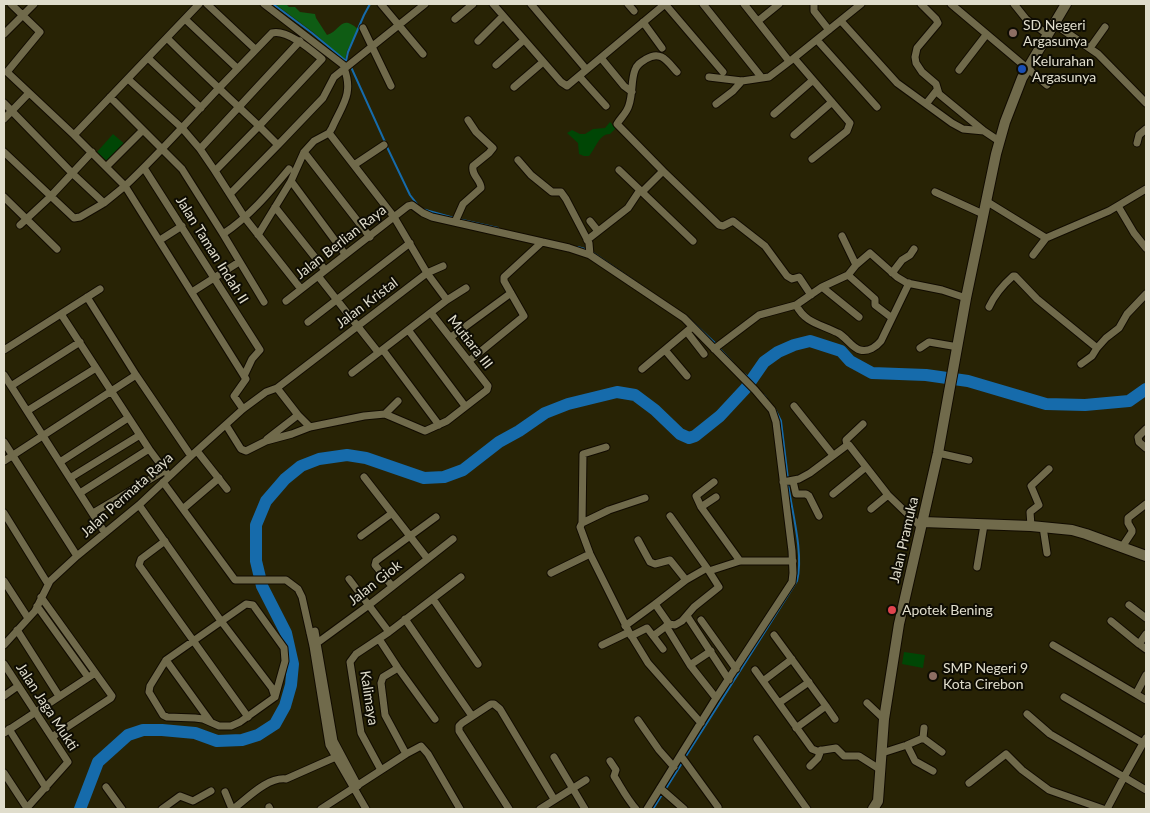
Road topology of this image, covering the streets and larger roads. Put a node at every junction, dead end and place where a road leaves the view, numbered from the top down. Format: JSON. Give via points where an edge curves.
{"nodes":[{"id":1,"x":11,"y":4,"type":"edge"},
{"id":2,"x":34,"y":4,"type":"edge"},
{"id":3,"x":199,"y":4,"type":"edge"},
{"id":4,"x":207,"y":4,"type":"edge"},
{"id":5,"x":264,"y":4,"type":"edge"},
{"id":6,"x":381,"y":4,"type":"edge"},
{"id":7,"x":425,"y":4,"type":"edge"},
{"id":8,"x":472,"y":4,"type":"edge"},
{"id":9,"x":493,"y":4,"type":"edge"},
{"id":10,"x":530,"y":4,"type":"edge"},
{"id":11,"x":628,"y":4,"type":"edge"},
{"id":12,"x":665,"y":4,"type":"edge"},
{"id":13,"x":703,"y":4,"type":"edge"},
{"id":14,"x":744,"y":4,"type":"edge"},
{"id":15,"x":779,"y":4,"type":"edge"},
{"id":16,"x":814,"y":4,"type":"edge"},
{"id":17,"x":860,"y":4,"type":"edge"},
{"id":18,"x":921,"y":4,"type":"edge"},
{"id":19,"x":951,"y":4,"type":"edge"},
{"id":20,"x":1014,"y":4,"type":"edge"},
{"id":21,"x":1066,"y":4,"type":"edge"},
{"id":22,"x":634,"y":11,"type":"dead end"},
{"id":23,"x":22,"y":14,"type":"junction"},
{"id":24,"x":503,"y":16,"type":"junction"},
{"id":25,"x":185,"y":19,"type":"junction"},
{"id":26,"x":455,"y":19,"type":"dead end"},
{"id":27,"x":758,"y":21,"type":"junction"},
{"id":28,"x":841,"y":21,"type":"junction"},
{"id":29,"x":643,"y":22,"type":"junction"},
{"id":30,"x":1053,"y":23,"type":"junction"},
{"id":31,"x":399,"y":24,"type":"junction"},
{"id":32,"x":1105,"y":27,"type":"dead end"},
{"id":33,"x":363,"y":28,"type":"dead end"},
{"id":34,"x":830,"y":30,"type":"junction"},
{"id":35,"x":4,"y":34,"type":"edge"},
{"id":36,"x":986,"y":34,"type":"junction"},
{"id":37,"x":1047,"y":34,"type":"junction"},
{"id":38,"x":167,"y":38,"type":"junction"},
{"id":39,"x":524,"y":40,"type":"junction"},
{"id":40,"x":817,"y":40,"type":"junction"},
{"id":41,"x":478,"y":41,"type":"dead end"},
{"id":42,"x":300,"y":42,"type":"junction"},
{"id":43,"x":373,"y":47,"type":"junction"},
{"id":44,"x":662,"y":48,"type":"dead end"},
{"id":45,"x":1090,"y":48,"type":"junction"},
{"id":46,"x":255,"y":49,"type":"junction"},
{"id":47,"x":423,"y":54,"type":"dead end"},
{"id":48,"x":324,"y":56,"type":"junction"},
{"id":49,"x":148,"y":58,"type":"junction"},
{"id":50,"x":601,"y":58,"type":"junction"},
{"id":51,"x":792,"y":60,"type":"junction"},
{"id":52,"x":543,"y":62,"type":"junction"},
{"id":53,"x":496,"y":65,"type":"dead end"},
{"id":54,"x":347,"y":66,"type":"junction"},
{"id":55,"x":237,"y":68,"type":"junction"},
{"id":56,"x":1026,"y":68,"type":"junction"},
{"id":57,"x":586,"y":69,"type":"junction"},
{"id":58,"x":959,"y":70,"type":"dead end"},
{"id":59,"x":677,"y":72,"type":"dead end"},
{"id":60,"x":723,"y":72,"type":"dead end"},
{"id":61,"x":5,"y":74,"type":"edge"},
{"id":62,"x":579,"y":76,"type":"junction"},
{"id":63,"x":709,"y":77,"type":"dead end"},
{"id":64,"x":762,"y":78,"type":"junction"},
{"id":65,"x":128,"y":79,"type":"junction"},
{"id":66,"x":813,"y":80,"type":"junction"},
{"id":67,"x":742,"y":81,"type":"junction"},
{"id":68,"x":1047,"y":85,"type":"dead end"},
{"id":69,"x":391,"y":86,"type":"dead end"},
{"id":70,"x":514,"y":87,"type":"dead end"},
{"id":71,"x":219,"y":88,"type":"junction"},
{"id":72,"x":936,"y":90,"type":"junction"},
{"id":73,"x":632,"y":92,"type":"junction"},
{"id":74,"x":29,"y":93,"type":"junction"},
{"id":75,"x":110,"y":97,"type":"junction"},
{"id":76,"x":832,"y":102,"type":"junction"},
{"id":77,"x":4,"y":103,"type":"edge"},
{"id":78,"x":1146,"y":103,"type":"edge"},
{"id":79,"x":716,"y":104,"type":"dead end"},
{"id":80,"x":926,"y":104,"type":"junction"},
{"id":81,"x":606,"y":106,"type":"dead end"},
{"id":82,"x":877,"y":107,"type":"dead end"},
{"id":83,"x":200,"y":108,"type":"junction"},
{"id":84,"x":239,"y":108,"type":"junction"},
{"id":85,"x":12,"y":111,"type":"junction"},
{"id":86,"x":774,"y":114,"type":"dead end"},
{"id":87,"x":4,"y":119,"type":"edge"},
{"id":88,"x":468,"y":120,"type":"dead end"},
{"id":89,"x":259,"y":126,"type":"junction"},
{"id":90,"x":182,"y":128,"type":"junction"},
{"id":91,"x":1146,"y":129,"type":"edge"},
{"id":92,"x":143,"y":130,"type":"junction"},
{"id":93,"x":984,"y":131,"type":"junction"},
{"id":94,"x":329,"y":133,"type":"junction"},
{"id":95,"x":74,"y":135,"type":"junction"},
{"id":96,"x":794,"y":136,"type":"dead end"},
{"id":97,"x":999,"y":140,"type":"junction"},
{"id":98,"x":1137,"y":143,"type":"dead end"},
{"id":99,"x":278,"y":145,"type":"junction"},
{"id":100,"x":384,"y":145,"type":"dead end"},
{"id":101,"x":163,"y":149,"type":"junction"},
{"id":102,"x":200,"y":149,"type":"junction"},
{"id":103,"x":4,"y":152,"type":"edge"},
{"id":104,"x":92,"y":152,"type":"junction"},
{"id":105,"x":304,"y":152,"type":"junction"},
{"id":106,"x":812,"y":159,"type":"dead end"},
{"id":107,"x":518,"y":160,"type":"dead end"},
{"id":108,"x":354,"y":165,"type":"junction"},
{"id":109,"x":106,"y":167,"type":"junction"},
{"id":110,"x":144,"y":168,"type":"junction"},
{"id":111,"x":289,"y":169,"type":"dead end"},
{"id":112,"x":619,"y":170,"type":"dead end"},
{"id":113,"x":215,"y":171,"type":"junction"},
{"id":114,"x":663,"y":171,"type":"junction"},
{"id":115,"x":72,"y":174,"type":"junction"},
{"id":116,"x":628,"y":178,"type":"junction"},
{"id":117,"x":291,"y":181,"type":"junction"},
{"id":118,"x":622,"y":184,"type":"dead end"},
{"id":119,"x":125,"y":186,"type":"junction"},
{"id":120,"x":1146,"y":189,"type":"edge"},
{"id":121,"x":641,"y":191,"type":"junction"},
{"id":122,"x":935,"y":192,"type":"dead end"},
{"id":123,"x":230,"y":194,"type":"junction"},
{"id":124,"x":4,"y":197,"type":"edge"},
{"id":125,"x":50,"y":197,"type":"junction"},
{"id":126,"x":986,"y":201,"type":"junction"},
{"id":127,"x":104,"y":203,"type":"junction"},
{"id":128,"x":275,"y":206,"type":"junction"},
{"id":129,"x":1118,"y":206,"type":"junction"},
{"id":130,"x":983,"y":214,"type":"junction"},
{"id":131,"x":394,"y":217,"type":"junction"},
{"id":132,"x":245,"y":218,"type":"junction"},
{"id":133,"x":27,"y":219,"type":"junction"},
{"id":134,"x":456,"y":220,"type":"junction"},
{"id":135,"x":590,"y":221,"type":"dead end"},
{"id":136,"x":20,"y":225,"type":"dead end"},
{"id":137,"x":182,"y":226,"type":"junction"},
{"id":138,"x":598,"y":231,"type":"junction"},
{"id":139,"x":222,"y":234,"type":"junction"},
{"id":140,"x":258,"y":235,"type":"junction"},
{"id":141,"x":842,"y":236,"type":"dead end"},
{"id":142,"x":370,"y":237,"type":"junction"},
{"id":143,"x":1046,"y":238,"type":"junction"},
{"id":144,"x":160,"y":240,"type":"junction"},
{"id":145,"x":587,"y":240,"type":"junction"},
{"id":146,"x":694,"y":241,"type":"dead end"},
{"id":147,"x":542,"y":242,"type":"junction"},
{"id":148,"x":410,"y":243,"type":"junction"},
{"id":149,"x":1146,"y":248,"type":"edge"},
{"id":150,"x":57,"y":249,"type":"dead end"},
{"id":151,"x":914,"y":249,"type":"dead end"},
{"id":152,"x":345,"y":254,"type":"junction"},
{"id":153,"x":590,"y":255,"type":"junction"},
{"id":154,"x":1033,"y":255,"type":"dead end"},
{"id":155,"x":238,"y":262,"type":"junction"},
{"id":156,"x":856,"y":264,"type":"junction"},
{"id":157,"x":443,"y":266,"type":"dead end"},
{"id":158,"x":325,"y":270,"type":"junction"},
{"id":159,"x":427,"y":273,"type":"junction"},
{"id":160,"x":892,"y":273,"type":"junction"},
{"id":161,"x":848,"y":275,"type":"junction"},
{"id":162,"x":318,"y":276,"type":"junction"},
{"id":163,"x":214,"y":278,"type":"junction"},
{"id":164,"x":909,"y":283,"type":"junction"},
{"id":165,"x":466,"y":288,"type":"dead end"},
{"id":166,"x":822,"y":288,"type":"junction"},
{"id":167,"x":100,"y":289,"type":"dead end"},
{"id":168,"x":301,"y":289,"type":"junction"},
{"id":169,"x":192,"y":292,"type":"junction"},
{"id":170,"x":511,"y":293,"type":"junction"},
{"id":171,"x":811,"y":295,"type":"junction"},
{"id":172,"x":1146,"y":295,"type":"edge"},
{"id":173,"x":87,"y":297,"type":"junction"},
{"id":174,"x":966,"y":298,"type":"junction"},
{"id":175,"x":336,"y":299,"type":"junction"},
{"id":176,"x":447,"y":300,"type":"junction"},
{"id":177,"x":286,"y":301,"type":"dead end"},
{"id":178,"x":264,"y":302,"type":"dead end"},
{"id":179,"x":796,"y":305,"type":"junction"},
{"id":180,"x":989,"y":307,"type":"dead end"},
{"id":181,"x":431,"y":313,"type":"junction"},
{"id":182,"x":62,"y":314,"type":"junction"},
{"id":183,"x":859,"y":317,"type":"dead end"},
{"id":184,"x":892,"y":318,"type":"junction"},
{"id":185,"x":308,"y":322,"type":"dead end"},
{"id":186,"x":357,"y":326,"type":"junction"},
{"id":187,"x":689,"y":330,"type":"junction"},
{"id":188,"x":409,"y":331,"type":"junction"},
{"id":189,"x":451,"y":337,"type":"junction"},
{"id":190,"x":80,"y":342,"type":"junction"},
{"id":191,"x":716,"y":348,"type":"junction"},
{"id":192,"x":920,"y":348,"type":"dead end"},
{"id":193,"x":1097,"y":348,"type":"junction"},
{"id":194,"x":4,"y":350,"type":"edge"},
{"id":195,"x":665,"y":350,"type":"junction"},
{"id":196,"x":380,"y":351,"type":"junction"},
{"id":197,"x":957,"y":352,"type":"junction"},
{"id":198,"x":704,"y":354,"type":"dead end"},
{"id":199,"x":469,"y":361,"type":"junction"},
{"id":200,"x":1081,"y":364,"type":"dead end"},
{"id":201,"x":96,"y":368,"type":"junction"},
{"id":202,"x":642,"y":369,"type":"dead end"},
{"id":203,"x":352,"y":373,"type":"dead end"},
{"id":204,"x":4,"y":375,"type":"edge"},
{"id":205,"x":136,"y":375,"type":"junction"},
{"id":206,"x":244,"y":376,"type":"junction"},
{"id":207,"x":687,"y":376,"type":"dead end"},
{"id":208,"x":11,"y":386,"type":"junction"},
{"id":209,"x":277,"y":388,"type":"junction"},
{"id":210,"x":111,"y":391,"type":"junction"},
{"id":211,"x":398,"y":401,"type":"dead end"},
{"id":212,"x":465,"y":406,"type":"junction"},
{"id":213,"x":794,"y":406,"type":"dead end"},
{"id":214,"x":243,"y":410,"type":"junction"},
{"id":215,"x":27,"y":411,"type":"junction"},
{"id":216,"x":385,"y":414,"type":"junction"},
{"id":217,"x":298,"y":415,"type":"junction"},
{"id":218,"x":128,"y":418,"type":"junction"},
{"id":219,"x":863,"y":424,"type":"dead end"},
{"id":220,"x":226,"y":425,"type":"junction"},
{"id":221,"x":439,"y":425,"type":"junction"},
{"id":222,"x":310,"y":427,"type":"junction"},
{"id":223,"x":1146,"y":429,"type":"edge"},
{"id":224,"x":140,"y":435,"type":"junction"},
{"id":225,"x":43,"y":436,"type":"junction"},
{"id":226,"x":266,"y":441,"type":"junction"},
{"id":227,"x":4,"y":442,"type":"edge"},
{"id":228,"x":847,"y":445,"type":"junction"},
{"id":229,"x":606,"y":447,"type":"dead end"},
{"id":230,"x":1146,"y":448,"type":"edge"},
{"id":231,"x":149,"y":449,"type":"junction"},
{"id":232,"x":197,"y":451,"type":"junction"},
{"id":233,"x":938,"y":453,"type":"junction"},
{"id":234,"x":12,"y":455,"type":"junction"},
{"id":235,"x":833,"y":455,"type":"junction"},
{"id":236,"x":191,"y":456,"type":"junction"},
{"id":237,"x":969,"y":460,"type":"dead end"},
{"id":238,"x":4,"y":461,"type":"edge"},
{"id":239,"x":60,"y":462,"type":"junction"},
{"id":240,"x":866,"y":467,"type":"junction"},
{"id":241,"x":1049,"y":469,"type":"dead end"},
{"id":242,"x":165,"y":476,"type":"junction"},
{"id":243,"x":70,"y":478,"type":"junction"},
{"id":244,"x":219,"y":478,"type":"junction"},
{"id":245,"x":364,"y":478,"type":"dead end"},
{"id":246,"x":788,"y":481,"type":"junction"},
{"id":247,"x":714,"y":482,"type":"dead end"},
{"id":248,"x":227,"y":489,"type":"dead end"},
{"id":249,"x":80,"y":493,"type":"junction"},
{"id":250,"x":833,"y":494,"type":"dead end"},
{"id":251,"x":888,"y":495,"type":"junction"},
{"id":252,"x":716,"y":497,"type":"dead end"},
{"id":253,"x":645,"y":498,"type":"dead end"},
{"id":254,"x":139,"y":504,"type":"junction"},
{"id":255,"x":1146,"y":504,"type":"edge"},
{"id":256,"x":701,"y":507,"type":"junction"},
{"id":257,"x":184,"y":508,"type":"junction"},
{"id":258,"x":871,"y":509,"type":"dead end"},
{"id":259,"x":4,"y":513,"type":"edge"},
{"id":260,"x":93,"y":513,"type":"junction"},
{"id":261,"x":391,"y":514,"type":"junction"},
{"id":262,"x":436,"y":516,"type":"dead end"},
{"id":263,"x":670,"y":516,"type":"dead end"},
{"id":264,"x":819,"y":516,"type":"dead end"},
{"id":265,"x":582,"y":523,"type":"junction"},
{"id":266,"x":922,"y":525,"type":"junction"},
{"id":267,"x":984,"y":525,"type":"junction"},
{"id":268,"x":1031,"y":526,"type":"junction"},
{"id":269,"x":1042,"y":527,"type":"junction"},
{"id":270,"x":105,"y":533,"type":"junction"},
{"id":271,"x":361,"y":536,"type":"dead end"},
{"id":272,"x":410,"y":537,"type":"junction"},
{"id":273,"x":453,"y":540,"type":"dead end"},
{"id":274,"x":638,"y":540,"type":"dead end"},
{"id":275,"x":165,"y":541,"type":"junction"},
{"id":276,"x":1122,"y":547,"type":"junction"},
{"id":277,"x":1048,"y":553,"type":"dead end"},
{"id":278,"x":590,"y":554,"type":"junction"},
{"id":279,"x":77,"y":556,"type":"junction"},
{"id":280,"x":1146,"y":556,"type":"edge"},
{"id":281,"x":427,"y":558,"type":"junction"},
{"id":282,"x":740,"y":561,"type":"junction"},
{"id":283,"x":793,"y":561,"type":"junction"},
{"id":284,"x":977,"y":567,"type":"dead end"},
{"id":285,"x":708,"y":569,"type":"junction"},
{"id":286,"x":551,"y":573,"type":"dead end"},
{"id":287,"x":461,"y":576,"type":"dead end"},
{"id":288,"x":349,"y":579,"type":"dead end"},
{"id":289,"x":686,"y":580,"type":"junction"},
{"id":290,"x":4,"y":581,"type":"edge"},
{"id":291,"x":48,"y":584,"type":"junction"},
{"id":292,"x":392,"y":586,"type":"junction"},
{"id":293,"x":41,"y":597,"type":"junction"},
{"id":294,"x":432,"y":599,"type":"junction"},
{"id":295,"x":655,"y":604,"type":"junction"},
{"id":296,"x":369,"y":605,"type":"junction"},
{"id":297,"x":1129,"y":605,"type":"dead end"},
{"id":298,"x":38,"y":606,"type":"junction"},
{"id":299,"x":686,"y":616,"type":"junction"},
{"id":300,"x":28,"y":618,"type":"junction"},
{"id":301,"x":1146,"y":618,"type":"edge"},
{"id":302,"x":406,"y":619,"type":"junction"},
{"id":303,"x":701,"y":620,"type":"dead end"},
{"id":304,"x":221,"y":621,"type":"junction"},
{"id":305,"x":1111,"y":621,"type":"dead end"},
{"id":306,"x":668,"y":625,"type":"junction"},
{"id":307,"x":17,"y":630,"type":"junction"},
{"id":308,"x":628,"y":631,"type":"junction"},
{"id":309,"x":389,"y":632,"type":"junction"},
{"id":310,"x":1146,"y":634,"type":"edge"},
{"id":311,"x":774,"y":635,"type":"dead end"},
{"id":312,"x":653,"y":636,"type":"junction"},
{"id":313,"x":379,"y":639,"type":"junction"},
{"id":314,"x":193,"y":640,"type":"junction"},
{"id":315,"x":315,"y":644,"type":"junction"},
{"id":316,"x":1139,"y":644,"type":"junction"},
{"id":317,"x":602,"y":645,"type":"dead end"},
{"id":318,"x":1053,"y":645,"type":"dead end"},
{"id":319,"x":4,"y":646,"type":"edge"},
{"id":320,"x":663,"y":649,"type":"dead end"},
{"id":321,"x":1146,"y":649,"type":"edge"},
{"id":322,"x":710,"y":651,"type":"junction"},
{"id":323,"x":792,"y":659,"type":"junction"},
{"id":324,"x":166,"y":660,"type":"junction"},
{"id":325,"x":4,"y":664,"type":"edge"},
{"id":326,"x":478,"y":664,"type":"dead end"},
{"id":327,"x":690,"y":665,"type":"junction"},
{"id":328,"x":398,"y":668,"type":"junction"},
{"id":329,"x":736,"y":669,"type":"junction"},
{"id":330,"x":755,"y":670,"type":"dead end"},
{"id":331,"x":95,"y":673,"type":"junction"},
{"id":332,"x":1146,"y":676,"type":"edge"},
{"id":333,"x":88,"y":677,"type":"junction"},
{"id":334,"x":728,"y":680,"type":"junction"},
{"id":335,"x":763,"y":681,"type":"junction"},
{"id":336,"x":809,"y":682,"type":"junction"},
{"id":337,"x":18,"y":686,"type":"junction"},
{"id":338,"x":1136,"y":694,"type":"junction"},
{"id":339,"x":4,"y":696,"type":"edge"},
{"id":340,"x":59,"y":696,"type":"junction"},
{"id":341,"x":275,"y":697,"type":"junction"},
{"id":342,"x":1064,"y":697,"type":"dead end"},
{"id":343,"x":716,"y":698,"type":"junction"},
{"id":344,"x":1146,"y":700,"type":"edge"},
{"id":345,"x":779,"y":703,"type":"junction"},
{"id":346,"x":867,"y":703,"type":"dead end"},
{"id":347,"x":826,"y":706,"type":"junction"},
{"id":348,"x":36,"y":712,"type":"junction"},
{"id":349,"x":1027,"y":714,"type":"dead end"},
{"id":350,"x":472,"y":716,"type":"junction"},
{"id":351,"x":248,"y":717,"type":"junction"},
{"id":352,"x":884,"y":718,"type":"junction"},
{"id":353,"x":435,"y":719,"type":"dead end"},
{"id":354,"x":834,"y":719,"type":"dead end"},
{"id":355,"x":638,"y":720,"type":"dead end"},
{"id":356,"x":212,"y":723,"type":"junction"},
{"id":357,"x":701,"y":723,"type":"junction"},
{"id":358,"x":796,"y":728,"type":"junction"},
{"id":359,"x":924,"y":728,"type":"dead end"},
{"id":360,"x":6,"y":731,"type":"edge"},
{"id":361,"x":52,"y":737,"type":"junction"},
{"id":362,"x":923,"y":738,"type":"junction"},
{"id":363,"x":756,"y":739,"type":"dead end"},
{"id":364,"x":1145,"y":740,"type":"edge"},
{"id":365,"x":907,"y":745,"type":"junction"},
{"id":366,"x":821,"y":750,"type":"junction"},
{"id":367,"x":942,"y":752,"type":"dead end"},
{"id":368,"x":882,"y":753,"type":"junction"},
{"id":369,"x":406,"y":754,"type":"junction"},
{"id":370,"x":338,"y":756,"type":"junction"},
{"id":371,"x":681,"y":756,"type":"junction"},
{"id":372,"x":554,"y":757,"type":"dead end"},
{"id":373,"x":610,"y":761,"type":"dead end"},
{"id":374,"x":810,"y":766,"type":"dead end"},
{"id":375,"x":674,"y":767,"type":"junction"},
{"id":376,"x":382,"y":770,"type":"junction"},
{"id":377,"x":880,"y":770,"type":"junction"},
{"id":378,"x":933,"y":771,"type":"dead end"},
{"id":379,"x":4,"y":773,"type":"edge"},
{"id":380,"x":1124,"y":777,"type":"junction"},
{"id":381,"x":586,"y":780,"type":"dead end"},
{"id":382,"x":969,"y":783,"type":"dead end"},
{"id":383,"x":106,"y":786,"type":"dead end"},
{"id":384,"x":356,"y":787,"type":"junction"},
{"id":385,"x":46,"y":788,"type":"junction"},
{"id":386,"x":660,"y":788,"type":"junction"},
{"id":387,"x":572,"y":789,"type":"junction"},
{"id":388,"x":1146,"y":790,"type":"edge"},
{"id":389,"x":211,"y":791,"type":"dead end"},
{"id":390,"x":225,"y":792,"type":"dead end"},
{"id":391,"x":554,"y":799,"type":"junction"},
{"id":392,"x":718,"y":807,"type":"dead end"},
{"id":393,"x":876,"y":808,"type":"edge"},
{"id":394,"x":27,"y":809,"type":"edge"},
{"id":395,"x":122,"y":809,"type":"edge"},
{"id":396,"x":162,"y":809,"type":"edge"},
{"id":397,"x":233,"y":809,"type":"edge"},
{"id":398,"x":321,"y":809,"type":"edge"},
{"id":399,"x":366,"y":809,"type":"edge"},
{"id":400,"x":460,"y":809,"type":"edge"},
{"id":401,"x":509,"y":809,"type":"edge"},
{"id":402,"x":540,"y":809,"type":"edge"},
{"id":403,"x":585,"y":809,"type":"edge"},
{"id":404,"x":636,"y":809,"type":"edge"},
{"id":405,"x":647,"y":809,"type":"edge"},
{"id":406,"x":684,"y":809,"type":"edge"},
{"id":407,"x":807,"y":809,"type":"edge"},
{"id":408,"x":1103,"y":809,"type":"edge"},
{"id":409,"x":1107,"y":809,"type":"edge"}],
"edges":[{"from":1,"to":23,"type":"street"},
{"from":2,"to":23,"type":"street"},
{"from":3,"to":25,"type":"street"},
{"from":4,"to":46,"type":"street"},
{"from":5,"to":48,"type":"street"},
{"from":6,"to":31,"type":"street"},
{"from":7,"to":31,"type":"street"},
{"from":8,"to":26,"type":"street"},
{"from":9,"to":24,"type":"street"},
{"from":10,"to":57,"type":"street"},
{"from":11,"to":22,"type":"street"},
{"from":12,"to":29,"type":"street"},
{"from":12,"to":60,"type":"street"},
{"from":13,"to":64,"type":"street"},
{"from":14,"to":27,"type":"street"},
{"from":15,"to":27,"type":"street"},
{"from":16,"to":34,"type":"street","via":[[816,14]]},
{"from":17,"to":28,"type":"street"},
{"from":18,"to":72,"type":"street","via":[[937,24],[917,48],[914,60],[936,84]]},
{"from":19,"to":36,"type":"street"},
{"from":20,"to":37,"type":"street","via":[[1026,19]]},
{"from":21,"to":30,"type":"street","name":"Jalan Pramuka"},
{"from":23,"to":35,"type":"street"},
{"from":23,"to":61,"type":"street","via":[[39,34]]},
{"from":24,"to":39,"type":"street"},
{"from":24,"to":41,"type":"street"},
{"from":25,"to":38,"type":"street"},
{"from":25,"to":55,"type":"street"},
{"from":27,"to":51,"type":"street"},
{"from":28,"to":34,"type":"street"},
{"from":28,"to":80,"type":"street","via":[[891,78]]},
{"from":29,"to":44,"type":"street"},
{"from":29,"to":50,"type":"street"},
{"from":30,"to":37,"type":"street","name":"Jalan Pramuka"},
{"from":30,"to":45,"type":"street"},
{"from":31,"to":43,"type":"street"},
{"from":31,"to":47,"type":"street"},
{"from":32,"to":45,"type":"street"},
{"from":33,"to":43,"type":"street"},
{"from":34,"to":40,"type":"street"},
{"from":36,"to":56,"type":"street"},
{"from":36,"to":58,"type":"street"},
{"from":37,"to":56,"type":"street","name":"Jalan Pramuka"},
{"from":38,"to":49,"type":"street"},
{"from":38,"to":71,"type":"street"},
{"from":39,"to":52,"type":"street"},
{"from":39,"to":53,"type":"street"},
{"from":40,"to":51,"type":"street"},
{"from":40,"to":82,"type":"street"},
{"from":42,"to":46,"type":"street","via":[[274,32]]},
{"from":42,"to":48,"type":"street"},
{"from":42,"to":84,"type":"street"},
{"from":43,"to":54,"type":"street"},
{"from":43,"to":69,"type":"street"},
{"from":45,"to":78,"type":"street"},
{"from":46,"to":55,"type":"street"},
{"from":48,"to":54,"type":"street"},
{"from":48,"to":89,"type":"street"},
{"from":49,"to":65,"type":"street"},
{"from":49,"to":83,"type":"street"},
{"from":50,"to":57,"type":"street"},
{"from":50,"to":73,"type":"street"},
{"from":51,"to":64,"type":"street","via":[[769,77]]},
{"from":51,"to":66,"type":"street"},
{"from":52,"to":62,"type":"street","via":[[565,85]]},
{"from":52,"to":70,"type":"street"},
{"from":54,"to":94,"type":"street","via":[[349,90]]},
{"from":54,"to":99,"type":"street","via":[[334,77],[323,98]]},
{"from":55,"to":71,"type":"street"},
{"from":56,"to":68,"type":"street"},
{"from":56,"to":97,"type":"street","name":"Jalan Pramuka"},
{"from":57,"to":62,"type":"street"},
{"from":59,"to":73,"type":"street","via":[[665,59],[653,55],[639,63],[635,70]]},
{"from":61,"to":74,"type":"street"},
{"from":62,"to":81,"type":"street"},
{"from":63,"to":67,"type":"street"},
{"from":64,"to":67,"type":"street"},
{"from":65,"to":75,"type":"street"},
{"from":65,"to":90,"type":"street"},
{"from":66,"to":76,"type":"street"},
{"from":66,"to":86,"type":"street"},
{"from":67,"to":79,"type":"street"},
{"from":71,"to":83,"type":"street"},
{"from":71,"to":84,"type":"street"},
{"from":72,"to":80,"type":"street"},
{"from":72,"to":93,"type":"street"},
{"from":73,"to":114,"type":"street","via":[[626,114],[617,124]]},
{"from":74,"to":85,"type":"street"},
{"from":74,"to":95,"type":"street"},
{"from":75,"to":92,"type":"street"},
{"from":75,"to":95,"type":"street"},
{"from":76,"to":96,"type":"street"},
{"from":76,"to":106,"type":"street","via":[[850,126]]},
{"from":77,"to":85,"type":"street"},
{"from":80,"to":93,"type":"street","via":[[957,126]]},
{"from":83,"to":90,"type":"street"},
{"from":84,"to":89,"type":"street"},
{"from":84,"to":102,"type":"street"},
{"from":85,"to":87,"type":"street"},
{"from":85,"to":115,"type":"street"},
{"from":88,"to":134,"type":"street","via":[[493,148],[472,166],[481,188],[463,204]]},
{"from":89,"to":99,"type":"street"},
{"from":89,"to":113,"type":"street"},
{"from":90,"to":101,"type":"street"},
{"from":90,"to":102,"type":"street"},
{"from":91,"to":98,"type":"street","via":[[1139,135]]},
{"from":92,"to":101,"type":"street"},
{"from":92,"to":109,"type":"street"},
{"from":93,"to":97,"type":"street"},
{"from":94,"to":105,"type":"street","via":[[314,141]]},
{"from":94,"to":108,"type":"street"},
{"from":95,"to":104,"type":"street"},
{"from":97,"to":126,"type":"street","name":"Jalan Pramuka"},
{"from":99,"to":123,"type":"street"},
{"from":100,"to":108,"type":"street"},
{"from":101,"to":110,"type":"street"},
{"from":101,"to":139,"type":"street","via":[[182,168]]},
{"from":102,"to":113,"type":"street"},
{"from":103,"to":125,"type":"street"},
{"from":104,"to":109,"type":"street"},
{"from":104,"to":115,"type":"street"},
{"from":105,"to":117,"type":"street"},
{"from":105,"to":142,"type":"street"},
{"from":107,"to":145,"type":"street","via":[[552,192],[561,192]]},
{"from":108,"to":131,"type":"street"},
{"from":109,"to":119,"type":"street"},
{"from":110,"to":119,"type":"street"},
{"from":110,"to":137,"type":"street","name":"Jalan Taman Indah II"},
{"from":111,"to":132,"type":"street"},
{"from":112,"to":116,"type":"street"},
{"from":113,"to":123,"type":"street"},
{"from":114,"to":121,"type":"street"},
{"from":114,"to":171,"type":"street","via":[[719,225],[733,221],[762,244],[787,276],[792,279],[799,277]]},
{"from":115,"to":125,"type":"street"},
{"from":115,"to":127,"type":"street"},
{"from":116,"to":118,"type":"street"},
{"from":116,"to":121,"type":"street"},
{"from":117,"to":128,"type":"street"},
{"from":117,"to":152,"type":"street"},
{"from":119,"to":127,"type":"street"},
{"from":119,"to":144,"type":"street"},
{"from":120,"to":129,"type":"street"},
{"from":121,"to":138,"type":"street","via":[[628,208]]},
{"from":121,"to":146,"type":"street"},
{"from":122,"to":130,"type":"street"},
{"from":123,"to":132,"type":"street"},
{"from":124,"to":133,"type":"street"},
{"from":125,"to":127,"type":"street","via":[[76,218]]},
{"from":125,"to":133,"type":"street"},
{"from":126,"to":130,"type":"street","name":"Jalan Pramuka"},
{"from":126,"to":143,"type":"street"},
{"from":128,"to":140,"type":"street"},
{"from":128,"to":158,"type":"street"},
{"from":129,"to":143,"type":"street"},
{"from":129,"to":149,"type":"street"},
{"from":130,"to":174,"type":"street","name":"Jalan Pramuka"},
{"from":131,"to":134,"type":"street","name":"Jalan Berlian Raya","via":[[412,205],[432,217]]},
{"from":131,"to":142,"type":"street","name":"Jalan Berlian Raya"},
{"from":131,"to":148,"type":"street"},
{"from":132,"to":139,"type":"street"},
{"from":132,"to":140,"type":"street"},
{"from":133,"to":136,"type":"street"},
{"from":133,"to":150,"type":"street"},
{"from":134,"to":147,"type":"street"},
{"from":135,"to":138,"type":"street"},
{"from":137,"to":144,"type":"street"},
{"from":137,"to":163,"type":"street","name":"Jalan Taman Indah II"},
{"from":138,"to":145,"type":"street"},
{"from":139,"to":155,"type":"street"},
{"from":140,"to":168,"type":"street"},
{"from":141,"to":156,"type":"street"},
{"from":142,"to":152,"type":"street","name":"Jalan Berlian Raya"},
{"from":143,"to":154,"type":"street"},
{"from":144,"to":169,"type":"street"},
{"from":145,"to":153,"type":"street"},
{"from":147,"to":153,"type":"street"},
{"from":147,"to":170,"type":"street","via":[[505,276],[504,282]]},
{"from":148,"to":159,"type":"street"},
{"from":148,"to":175,"type":"street"},
{"from":151,"to":160,"type":"street"},
{"from":152,"to":158,"type":"street","name":"Jalan Berlian Raya"},
{"from":153,"to":187,"type":"street","via":[[684,318]]},
{"from":155,"to":163,"type":"street"},
{"from":155,"to":178,"type":"street"},
{"from":156,"to":160,"type":"street","via":[[870,253]]},
{"from":156,"to":161,"type":"street"},
{"from":157,"to":159,"type":"street","name":"Jalan Kristal"},
{"from":158,"to":162,"type":"street","name":"Jalan Berlian Raya"},
{"from":159,"to":176,"type":"street"},
{"from":159,"to":186,"type":"street","name":"Jalan Kristal"},
{"from":160,"to":164,"type":"street"},
{"from":161,"to":166,"type":"street"},
{"from":161,"to":184,"type":"street","via":[[874,299],[875,305]]},
{"from":162,"to":168,"type":"street","name":"Jalan Berlian Raya"},
{"from":162,"to":175,"type":"street"},
{"from":163,"to":169,"type":"street"},
{"from":163,"to":206,"type":"street","name":"Jalan Taman Indah II","via":[[260,352],[252,359]]},
{"from":164,"to":174,"type":"street"},
{"from":164,"to":184,"type":"street"},
{"from":165,"to":176,"type":"street"},
{"from":166,"to":171,"type":"street"},
{"from":166,"to":183,"type":"street"},
{"from":167,"to":173,"type":"street"},
{"from":168,"to":177,"type":"street","name":"Jalan Berlian Raya"},
{"from":169,"to":206,"type":"street"},
{"from":170,"to":189,"type":"street"},
{"from":170,"to":199,"type":"street","via":[[524,316]]},
{"from":171,"to":179,"type":"street"},
{"from":172,"to":193,"type":"street","via":[[1127,314],[1120,328]]},
{"from":173,"to":182,"type":"street"},
{"from":173,"to":205,"type":"street"},
{"from":174,"to":197,"type":"street","name":"Jalan Pramuka"},
{"from":175,"to":185,"type":"street"},
{"from":175,"to":186,"type":"street"},
{"from":176,"to":181,"type":"street"},
{"from":179,"to":184,"type":"street","via":[[808,320],[839,333],[855,348],[862,350],[878,345]]},
{"from":179,"to":191,"type":"street","via":[[759,314]]},
{"from":180,"to":193,"type":"street","via":[[1009,279],[1015,276]]},
{"from":181,"to":188,"type":"street"},
{"from":181,"to":189,"type":"street","name":"Mutiara III"},
{"from":182,"to":190,"type":"street"},
{"from":182,"to":194,"type":"street"},
{"from":186,"to":196,"type":"street"},
{"from":186,"to":209,"type":"street","name":"Jalan Kristal"},
{"from":187,"to":191,"type":"street"},
{"from":187,"to":195,"type":"street"},
{"from":187,"to":198,"type":"street"},
{"from":188,"to":196,"type":"street"},
{"from":188,"to":212,"type":"street"},
{"from":189,"to":199,"type":"street","name":"Mutiara III"},
{"from":190,"to":201,"type":"street"},
{"from":190,"to":208,"type":"street"},
{"from":191,"to":246,"type":"street","via":[[775,417]]},
{"from":192,"to":197,"type":"street","via":[[928,342]]},
{"from":193,"to":200,"type":"street"},
{"from":195,"to":202,"type":"street"},
{"from":195,"to":207,"type":"street"},
{"from":196,"to":203,"type":"street"},
{"from":196,"to":221,"type":"street"},
{"from":197,"to":233,"type":"street","name":"Jalan Pramuka"},
{"from":199,"to":212,"type":"street","name":"Mutiara III","via":[[488,388]]},
{"from":201,"to":210,"type":"street"},
{"from":201,"to":215,"type":"street"},
{"from":204,"to":208,"type":"street"},
{"from":205,"to":210,"type":"street"},
{"from":205,"to":236,"type":"street"},
{"from":206,"to":214,"type":"street","via":[[246,378],[234,396]]},
{"from":208,"to":215,"type":"street"},
{"from":209,"to":214,"type":"street","name":"Jalan Permata Raya","via":[[266,392]]},
{"from":209,"to":217,"type":"street"},
{"from":210,"to":218,"type":"street"},
{"from":210,"to":225,"type":"street"},
{"from":211,"to":216,"type":"street"},
{"from":212,"to":221,"type":"street"},
{"from":213,"to":235,"type":"street"},
{"from":214,"to":220,"type":"street","name":"Jalan Permata Raya"},
{"from":215,"to":225,"type":"street"},
{"from":216,"to":221,"type":"street","via":[[425,431]]},
{"from":216,"to":222,"type":"street"},
{"from":217,"to":222,"type":"street"},
{"from":217,"to":226,"type":"street"},
{"from":218,"to":224,"type":"street"},
{"from":218,"to":239,"type":"street"},
{"from":219,"to":228,"type":"street","via":[[845,441]]},
{"from":220,"to":226,"type":"street","via":[[243,451]]},
{"from":220,"to":232,"type":"street","name":"Jalan Permata Raya"},
{"from":222,"to":226,"type":"street"},
{"from":223,"to":230,"type":"street","via":[[1138,435],[1138,440]]},
{"from":224,"to":231,"type":"street"},
{"from":224,"to":243,"type":"street"},
{"from":225,"to":234,"type":"street"},
{"from":225,"to":239,"type":"street"},
{"from":227,"to":234,"type":"street","name":"Jalan Permata Raya"},
{"from":228,"to":235,"type":"street"},
{"from":228,"to":240,"type":"street"},
{"from":229,"to":265,"type":"street","via":[[583,454]]},
{"from":231,"to":242,"type":"street"},
{"from":231,"to":249,"type":"street"},
{"from":232,"to":236,"type":"street","name":"Jalan Permata Raya"},
{"from":232,"to":244,"type":"street"},
{"from":233,"to":237,"type":"street"},
{"from":233,"to":266,"type":"street","name":"Jalan Pramuka"},
{"from":234,"to":238,"type":"street"},
{"from":234,"to":279,"type":"street","name":"Jalan Permata Raya"},
{"from":235,"to":246,"type":"street","via":[[810,474]]},
{"from":236,"to":242,"type":"street","name":"Jalan Permata Raya"},
{"from":239,"to":243,"type":"street"},
{"from":240,"to":250,"type":"street"},
{"from":240,"to":251,"type":"street"},
{"from":241,"to":268,"type":"street","via":[[1031,486],[1039,505],[1030,512]]},
{"from":242,"to":254,"type":"street","name":"Jalan Permata Raya"},
{"from":242,"to":257,"type":"street"},
{"from":242,"to":260,"type":"street"},
{"from":243,"to":249,"type":"street"},
{"from":244,"to":248,"type":"street"},
{"from":244,"to":257,"type":"street"},
{"from":245,"to":261,"type":"street"},
{"from":246,"to":264,"type":"street","via":[[796,494],[809,496]]},
{"from":246,"to":283,"type":"street"},
{"from":247,"to":256,"type":"street","via":[[696,495]]},
{"from":249,"to":260,"type":"street"},
{"from":251,"to":258,"type":"street"},
{"from":251,"to":266,"type":"street"},
{"from":252,"to":256,"type":"street"},
{"from":253,"to":265,"type":"street"},
{"from":254,"to":270,"type":"street","name":"Jalan Permata Raya"},
{"from":254,"to":275,"type":"street"},
{"from":255,"to":276,"type":"street","via":[[1128,518],[1132,532]]},
{"from":256,"to":282,"type":"street"},
{"from":257,"to":315,"type":"street","via":[[235,580],[286,580],[298,589]]},
{"from":259,"to":291,"type":"street"},
{"from":260,"to":270,"type":"street"},
{"from":261,"to":271,"type":"street"},
{"from":261,"to":272,"type":"street"},
{"from":262,"to":272,"type":"street"},
{"from":263,"to":285,"type":"street"},
{"from":265,"to":278,"type":"street","via":[[580,526]]},
{"from":266,"to":267,"type":"street"},
{"from":266,"to":352,"type":"street","name":"Jalan Pramuka","via":[[899,624]]},
{"from":267,"to":268,"type":"street"},
{"from":267,"to":284,"type":"street"},
{"from":268,"to":269,"type":"street"},
{"from":269,"to":276,"type":"street","via":[[1078,531]]},
{"from":269,"to":277,"type":"street"},
{"from":270,"to":279,"type":"street","name":"Jalan Permata Raya"},
{"from":272,"to":281,"type":"street"},
{"from":272,"to":292,"type":"street","via":[[375,562]]},
{"from":273,"to":281,"type":"street","name":"Jalan Giok"},
{"from":274,"to":289,"type":"street","via":[[650,562],[670,560]]},
{"from":275,"to":304,"type":"street"},
{"from":275,"to":314,"type":"street","via":[[141,559],[139,566]]},
{"from":276,"to":280,"type":"street"},
{"from":278,"to":286,"type":"street"},
{"from":278,"to":308,"type":"street"},
{"from":279,"to":291,"type":"street"},
{"from":281,"to":292,"type":"street","name":"Jalan Giok"},
{"from":282,"to":283,"type":"street"},
{"from":282,"to":285,"type":"street"},
{"from":283,"to":329,"type":"street","via":[[790,586]]},
{"from":285,"to":289,"type":"street"},
{"from":285,"to":299,"type":"street","via":[[718,587]]},
{"from":287,"to":294,"type":"street"},
{"from":288,"to":296,"type":"street"},
{"from":289,"to":295,"type":"street"},
{"from":290,"to":300,"type":"street"},
{"from":291,"to":293,"type":"street"},
{"from":292,"to":296,"type":"street","name":"Jalan Giok"},
{"from":293,"to":298,"type":"street"},
{"from":293,"to":331,"type":"street"},
{"from":294,"to":302,"type":"street"},
{"from":294,"to":326,"type":"street"},
{"from":295,"to":306,"type":"street"},
{"from":295,"to":308,"type":"street"},
{"from":296,"to":309,"type":"street"},
{"from":296,"to":315,"type":"street","name":"Jalan Giok"},
{"from":297,"to":301,"type":"street"},
{"from":298,"to":300,"type":"street"},
{"from":298,"to":333,"type":"street"},
{"from":299,"to":306,"type":"street","via":[[676,624]]},
{"from":299,"to":322,"type":"street"},
{"from":300,"to":307,"type":"street"},
{"from":302,"to":309,"type":"street"},
{"from":302,"to":350,"type":"street"},
{"from":303,"to":329,"type":"street"},
{"from":304,"to":314,"type":"street"},
{"from":304,"to":341,"type":"street","via":[[272,688]]},
{"from":304,"to":341,"type":"street","via":[[250,604],[280,641],[286,662]]},
{"from":305,"to":316,"type":"street"},
{"from":306,"to":312,"type":"street"},
{"from":306,"to":327,"type":"street"},
{"from":307,"to":319,"type":"street"},
{"from":307,"to":340,"type":"street"},
{"from":308,"to":312,"type":"street","via":[[647,628]]},
{"from":308,"to":317,"type":"street"},
{"from":308,"to":357,"type":"street","via":[[648,662]]},
{"from":309,"to":313,"type":"street"},
{"from":310,"to":316,"type":"street"},
{"from":311,"to":323,"type":"street"},
{"from":312,"to":320,"type":"street"},
{"from":313,"to":328,"type":"street"},
{"from":313,"to":376,"type":"street","name":"Kalimaya","via":[[356,654],[350,662],[361,733]]},
{"from":314,"to":324,"type":"street"},
{"from":314,"to":351,"type":"street"},
{"from":315,"to":370,"type":"street","via":[[330,745]]},
{"from":316,"to":321,"type":"street"},
{"from":318,"to":338,"type":"street"},
{"from":322,"to":327,"type":"street"},
{"from":322,"to":334,"type":"street"},
{"from":323,"to":335,"type":"street"},
{"from":323,"to":336,"type":"street"},
{"from":324,"to":356,"type":"street"},
{"from":324,"to":356,"type":"street","via":[[149,692],[163,715]]},
{"from":325,"to":337,"type":"street","name":"Jalan Jaga Mukti"},
{"from":327,"to":343,"type":"street"},
{"from":328,"to":353,"type":"street"},
{"from":328,"to":369,"type":"street","via":[[383,677],[381,683],[386,716]]},
{"from":329,"to":334,"type":"street"},
{"from":330,"to":335,"type":"street"},
{"from":331,"to":333,"type":"street"},
{"from":331,"to":361,"type":"street","via":[[111,698]]},
{"from":332,"to":338,"type":"street"},
{"from":333,"to":340,"type":"street"},
{"from":334,"to":343,"type":"street"},
{"from":335,"to":345,"type":"street"},
{"from":336,"to":345,"type":"street"},
{"from":336,"to":347,"type":"street"},
{"from":337,"to":339,"type":"street"},
{"from":337,"to":348,"type":"street","name":"Jalan Jaga Mukti"},
{"from":338,"to":344,"type":"street"},
{"from":340,"to":348,"type":"street"},
{"from":341,"to":351,"type":"street"},
{"from":342,"to":364,"type":"street"},
{"from":343,"to":357,"type":"street"},
{"from":345,"to":358,"type":"street"},
{"from":346,"to":352,"type":"street"},
{"from":347,"to":354,"type":"street"},
{"from":347,"to":358,"type":"street"},
{"from":348,"to":360,"type":"street"},
{"from":348,"to":361,"type":"street","name":"Jalan Jaga Mukti"},
{"from":349,"to":380,"type":"street","via":[[1050,734]]},
{"from":350,"to":391,"type":"street","via":[[491,704],[500,709]]},
{"from":350,"to":401,"type":"street","via":[[459,726],[458,731]]},
{"from":351,"to":356,"type":"street","via":[[231,726]]},
{"from":352,"to":368,"type":"street","name":"Jalan Pramuka"},
{"from":355,"to":375,"type":"street"},
{"from":357,"to":371,"type":"street"},
{"from":358,"to":366,"type":"street","via":[[814,751]]},
{"from":359,"to":362,"type":"street"},
{"from":360,"to":385,"type":"street"},
{"from":361,"to":385,"type":"street","name":"Jalan Jaga Mukti","via":[[68,762]]},
{"from":362,"to":365,"type":"street"},
{"from":362,"to":367,"type":"street"},
{"from":363,"to":407,"type":"street"},
{"from":364,"to":380,"type":"street"},
{"from":365,"to":368,"type":"street"},
{"from":365,"to":378,"type":"street","via":[[915,761]]},
{"from":366,"to":374,"type":"street"},
{"from":366,"to":377,"type":"street","via":[[836,748],[844,756],[859,756]]},
{"from":368,"to":377,"type":"street","name":"Jalan Pramuka"},
{"from":369,"to":376,"type":"street"},
{"from":369,"to":400,"type":"street","via":[[421,746]]},
{"from":370,"to":384,"type":"street"},
{"from":370,"to":397,"type":"street","via":[[269,783]]},
{"from":371,"to":375,"type":"street"},
{"from":371,"to":392,"type":"street"},
{"from":372,"to":387,"type":"street"},
{"from":373,"to":404,"type":"street","via":[[616,770],[614,776]]},
{"from":375,"to":386,"type":"street"},
{"from":376,"to":384,"type":"street"},
{"from":377,"to":393,"type":"street","name":"Jalan Pramuka"},
{"from":379,"to":394,"type":"street"},
{"from":380,"to":388,"type":"street"},
{"from":380,"to":409,"type":"street"},
{"from":381,"to":387,"type":"street"},
{"from":382,"to":408,"type":"street","via":[[1006,754],[1049,790]]},
{"from":383,"to":395,"type":"street"},
{"from":384,"to":398,"type":"street"},
{"from":384,"to":399,"type":"street"},
{"from":385,"to":394,"type":"street","name":"Jalan Jaga Mukti"},
{"from":386,"to":405,"type":"street"},
{"from":386,"to":406,"type":"street"},
{"from":387,"to":391,"type":"street"},
{"from":387,"to":403,"type":"street"},
{"from":389,"to":396,"type":"street","via":[[193,801],[180,796]]},
{"from":390,"to":397,"type":"street"},
{"from":391,"to":402,"type":"street"}]}
